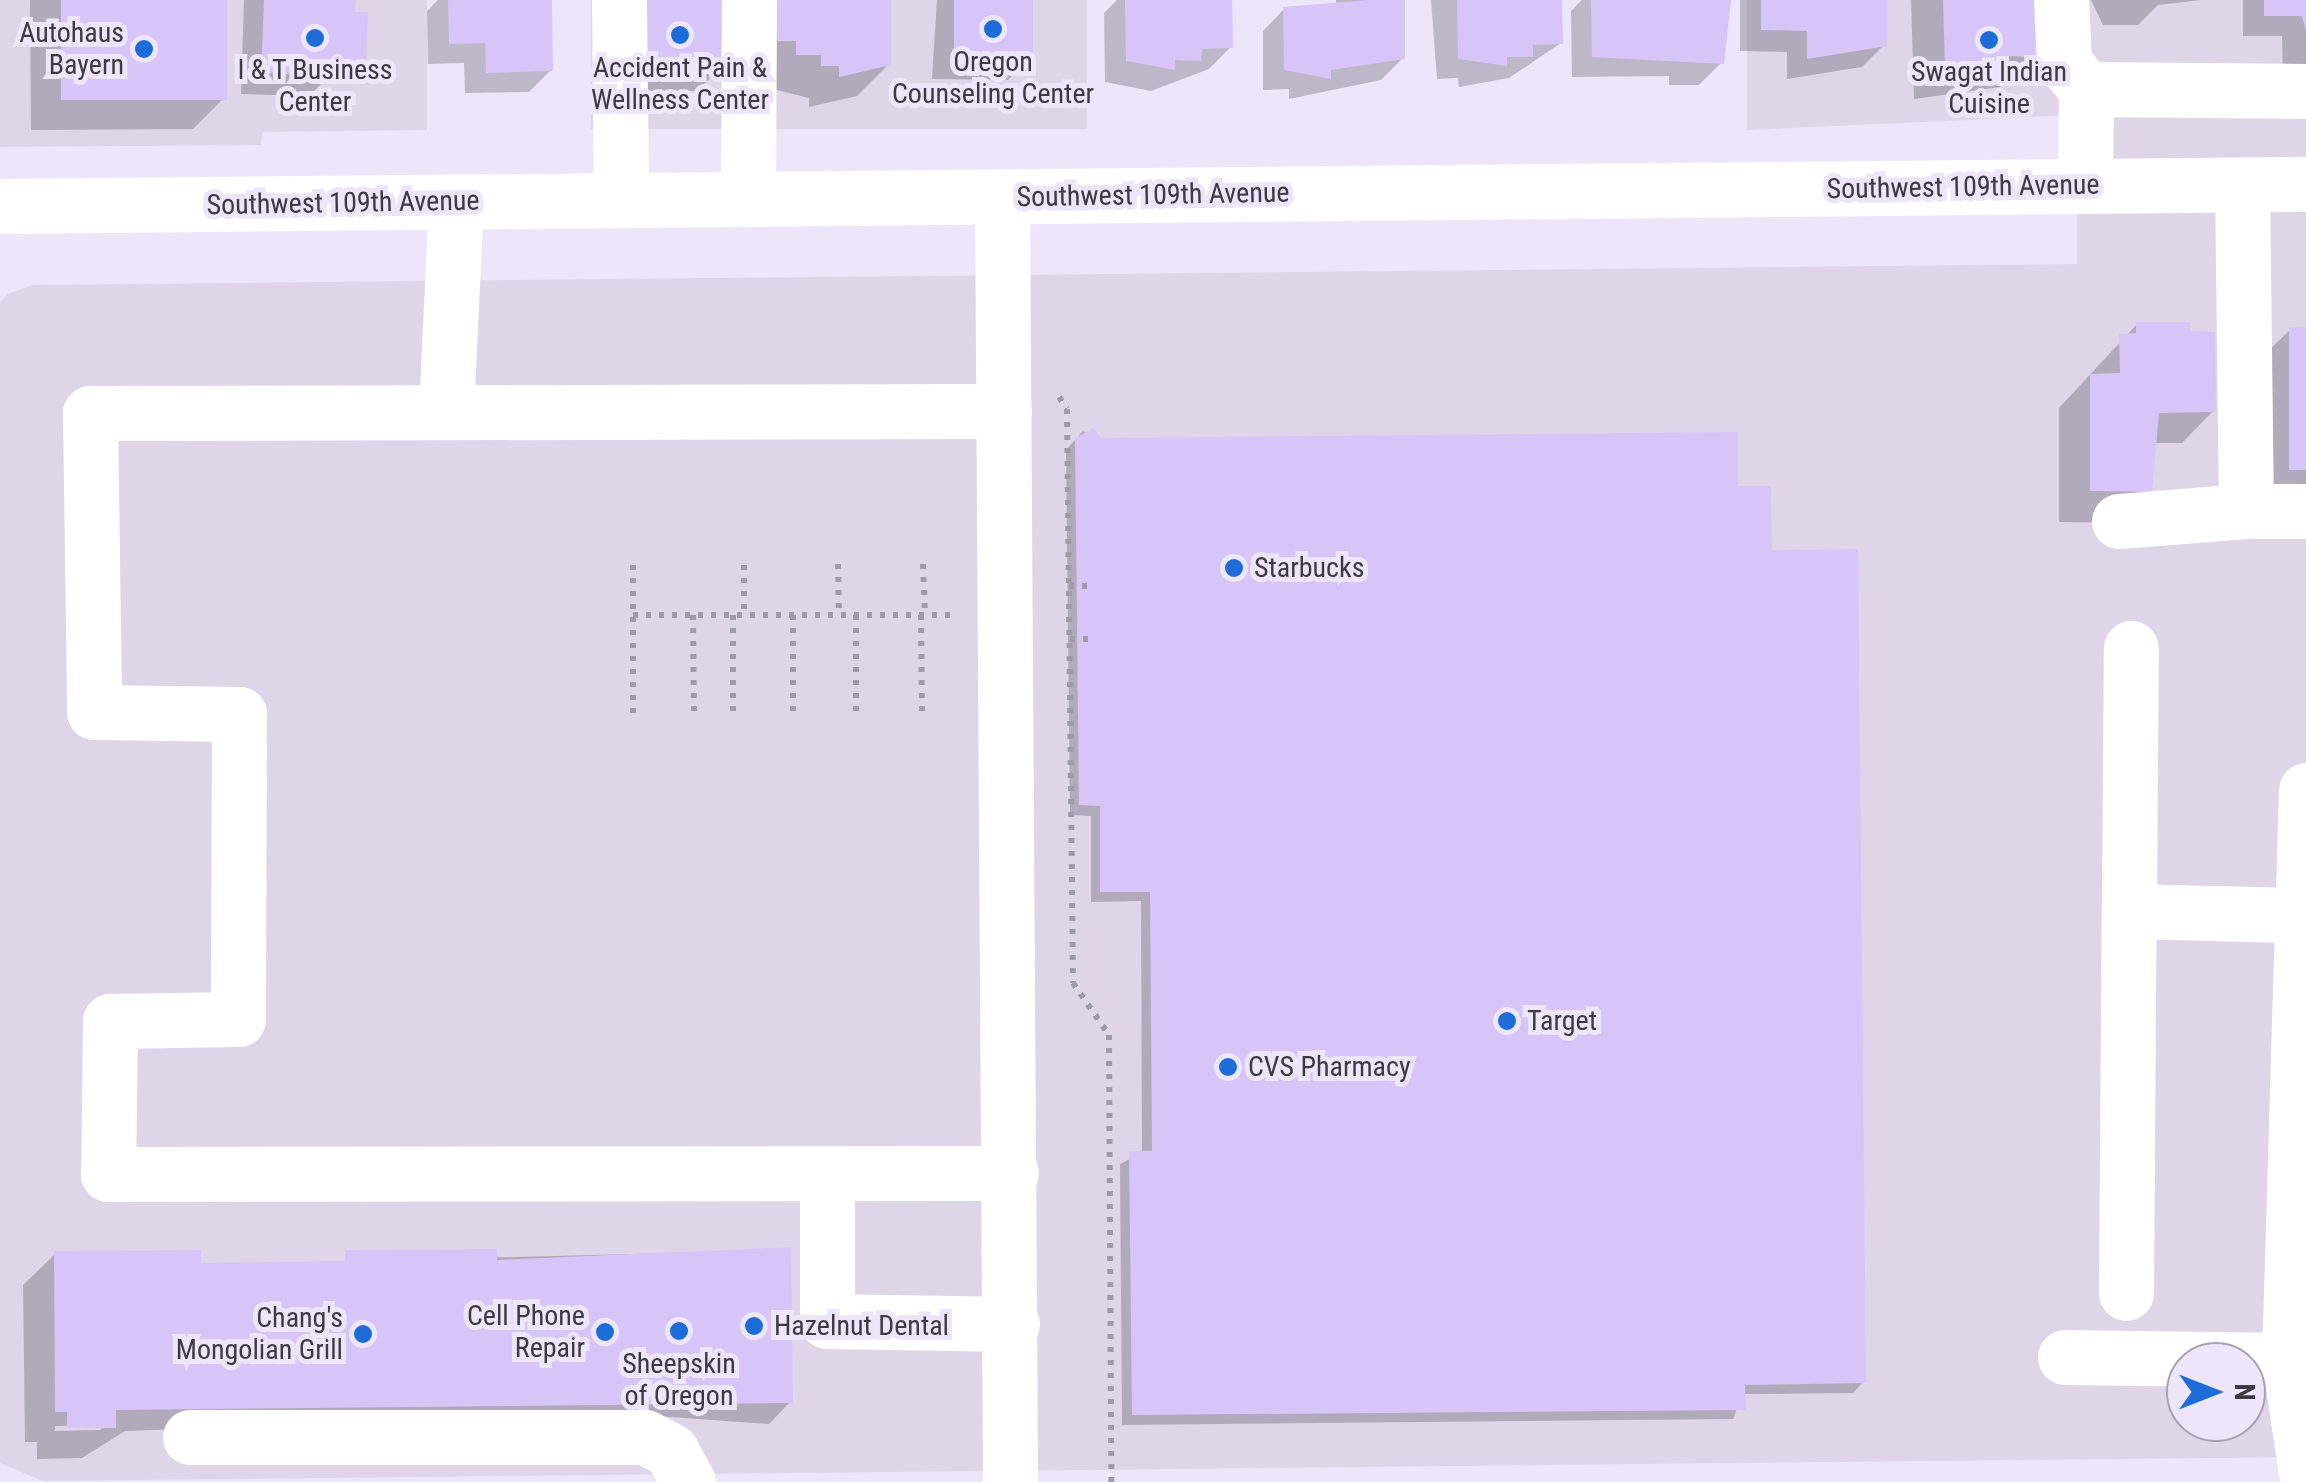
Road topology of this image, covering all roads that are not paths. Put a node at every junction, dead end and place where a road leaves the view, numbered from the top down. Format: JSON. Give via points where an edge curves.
{"nodes":[{"id":1,"x":618,"y":0,"type":"edge"},
{"id":2,"x":748,"y":0,"type":"edge"},
{"id":3,"x":2061,"y":0,"type":"edge"},
{"id":4,"x":2086,"y":90,"type":"junction"},
{"id":5,"x":2306,"y":91,"type":"edge"},
{"id":6,"x":2306,"y":184,"type":"edge"},
{"id":7,"x":2242,"y":185,"type":"junction"},
{"id":8,"x":2086,"y":186,"type":"junction"},
{"id":9,"x":1002,"y":196,"type":"junction"},
{"id":10,"x":748,"y":198,"type":"junction"},
{"id":11,"x":620,"y":200,"type":"junction"},
{"id":12,"x":456,"y":202,"type":"junction"},
{"id":13,"x":0,"y":206,"type":"edge"},
{"id":14,"x":1004,"y":411,"type":"junction"},
{"id":15,"x":446,"y":412,"type":"junction"},
{"id":16,"x":2246,"y":511,"type":"junction"},
{"id":17,"x":2306,"y":511,"type":"edge"},
{"id":18,"x":2119,"y":521,"type":"dead end"},
{"id":19,"x":2131,"y":648,"type":"dead end"},
{"id":20,"x":2306,"y":790,"type":"edge"},
{"id":21,"x":2129,"y":911,"type":"junction"},
{"id":22,"x":2296,"y":915,"type":"junction"},
{"id":23,"x":1011,"y":1173,"type":"junction"},
{"id":24,"x":826,"y":1174,"type":"junction"},
{"id":25,"x":2126,"y":1293,"type":"dead end"},
{"id":26,"x":1012,"y":1324,"type":"junction"},
{"id":27,"x":2065,"y":1357,"type":"dead end"},
{"id":28,"x":2289,"y":1360,"type":"junction"},
{"id":29,"x":190,"y":1437,"type":"dead end"},
{"id":30,"x":303,"y":1460,"type":"edge"},
{"id":31,"x":2306,"y":1472,"type":"edge"},
{"id":32,"x":688,"y":1482,"type":"edge"},
{"id":33,"x":1010,"y":1482,"type":"edge"}],
"edges":[{"from":1,"to":11,"type":"street"},
{"from":2,"to":10,"type":"street"},
{"from":3,"to":4,"type":"street","via":[[2064,62]]},
{"from":4,"to":5,"type":"street"},
{"from":4,"to":8,"type":"street"},
{"from":6,"to":7,"type":"street","name":"Southwest 109th Avenue"},
{"from":7,"to":8,"type":"street","name":"Southwest 109th Avenue"},
{"from":7,"to":16,"type":"street"},
{"from":8,"to":9,"type":"street","name":"Southwest 109th Avenue"},
{"from":9,"to":10,"type":"street","name":"Southwest 109th Avenue"},
{"from":9,"to":14,"type":"street"},
{"from":10,"to":11,"type":"street","name":"Southwest 109th Avenue"},
{"from":11,"to":12,"type":"street","name":"Southwest 109th Avenue"},
{"from":12,"to":13,"type":"street","name":"Southwest 109th Avenue"},
{"from":12,"to":15,"type":"street"},
{"from":14,"to":15,"type":"street"},
{"from":14,"to":23,"type":"street"},
{"from":15,"to":24,"type":"street","via":[[90,412],[94,712],[240,714],[238,1019],[110,1021],[108,1174]]},
{"from":16,"to":17,"type":"street"},
{"from":16,"to":18,"type":"street"},
{"from":19,"to":21,"type":"street"},
{"from":20,"to":22,"type":"street"},
{"from":21,"to":22,"type":"street"},
{"from":21,"to":25,"type":"street"},
{"from":22,"to":28,"type":"street"},
{"from":23,"to":24,"type":"street"},
{"from":23,"to":26,"type":"street"},
{"from":24,"to":26,"type":"street","via":[[826,1321]]},
{"from":26,"to":33,"type":"street"},
{"from":27,"to":28,"type":"street"},
{"from":28,"to":31,"type":"street"},
{"from":29,"to":30,"type":"street"},
{"from":30,"to":32,"type":"street","via":[[645,1436],[671,1451]]}]}
